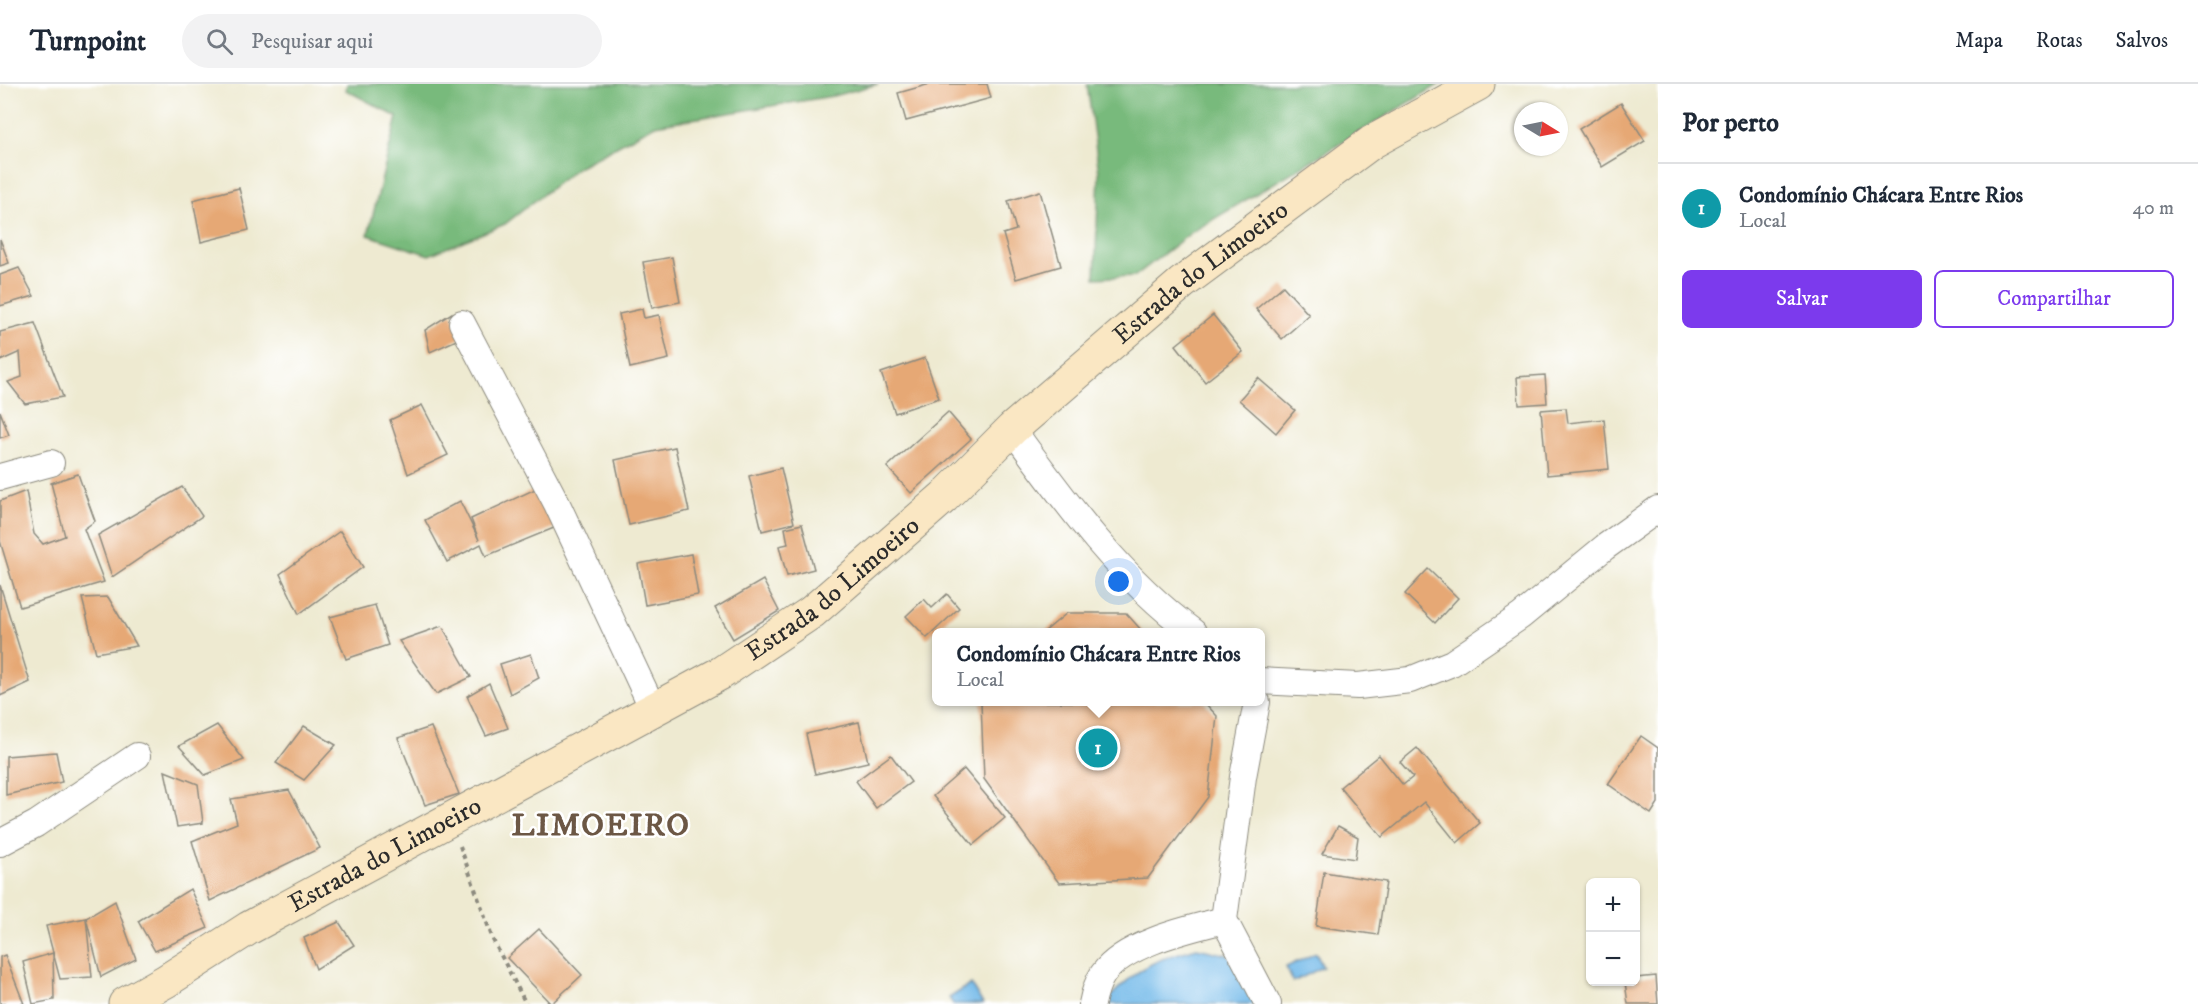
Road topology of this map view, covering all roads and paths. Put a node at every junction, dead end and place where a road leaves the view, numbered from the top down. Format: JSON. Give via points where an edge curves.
{"nodes":[{"id":1,"x":1479,"y":84,"type":"edge"},
{"id":2,"x":462,"y":323,"type":"dead end"},
{"id":3,"x":1012,"y":429,"type":"junction"},
{"id":4,"x":51,"y":463,"type":"dead end"},
{"id":5,"x":0,"y":477,"type":"edge"},
{"id":6,"x":1658,"y":509,"type":"edge"},
{"id":7,"x":1187,"y":628,"type":"edge"},
{"id":8,"x":1265,"y":681,"type":"edge"},
{"id":9,"x":1256,"y":706,"type":"edge"},
{"id":10,"x":653,"y":710,"type":"junction"},
{"id":11,"x":137,"y":756,"type":"dead end"},
{"id":12,"x":451,"y":819,"type":"junction"},
{"id":13,"x":0,"y":843,"type":"edge"},
{"id":14,"x":1224,"y":920,"type":"junction"},
{"id":15,"x":125,"y":1004,"type":"edge"},
{"id":16,"x":526,"y":1004,"type":"edge"},
{"id":17,"x":1092,"y":1004,"type":"edge"},
{"id":18,"x":1268,"y":1004,"type":"edge"}],
"edges":[{"from":1,"to":3,"type":"street","name":"Estrada do Limoeiro","via":[[1372,142],[1182,283]]},
{"from":2,"to":10,"type":"street","via":[[557,504]]},
{"from":3,"to":7,"type":"street","via":[[1106,552]]},
{"from":3,"to":10,"type":"street","name":"Estrada do Limoeiro","via":[[944,497],[812,612],[721,673]]},
{"from":4,"to":5,"type":"street"},
{"from":6,"to":8,"type":"street","via":[[1521,616],[1452,663],[1410,680],[1358,686]]},
{"from":9,"to":14,"type":"street"},
{"from":10,"to":12,"type":"street","name":"Estrada do Limoeiro"},
{"from":11,"to":13,"type":"street","via":[[36,824]]},
{"from":12,"to":15,"type":"street","name":"Estrada do Limoeiro","via":[[249,928]]},
{"from":12,"to":16,"type":"path","via":[[493,940]]},
{"from":14,"to":17,"type":"street","via":[[1131,950],[1104,973]]},
{"from":14,"to":18,"type":"street"}]}
